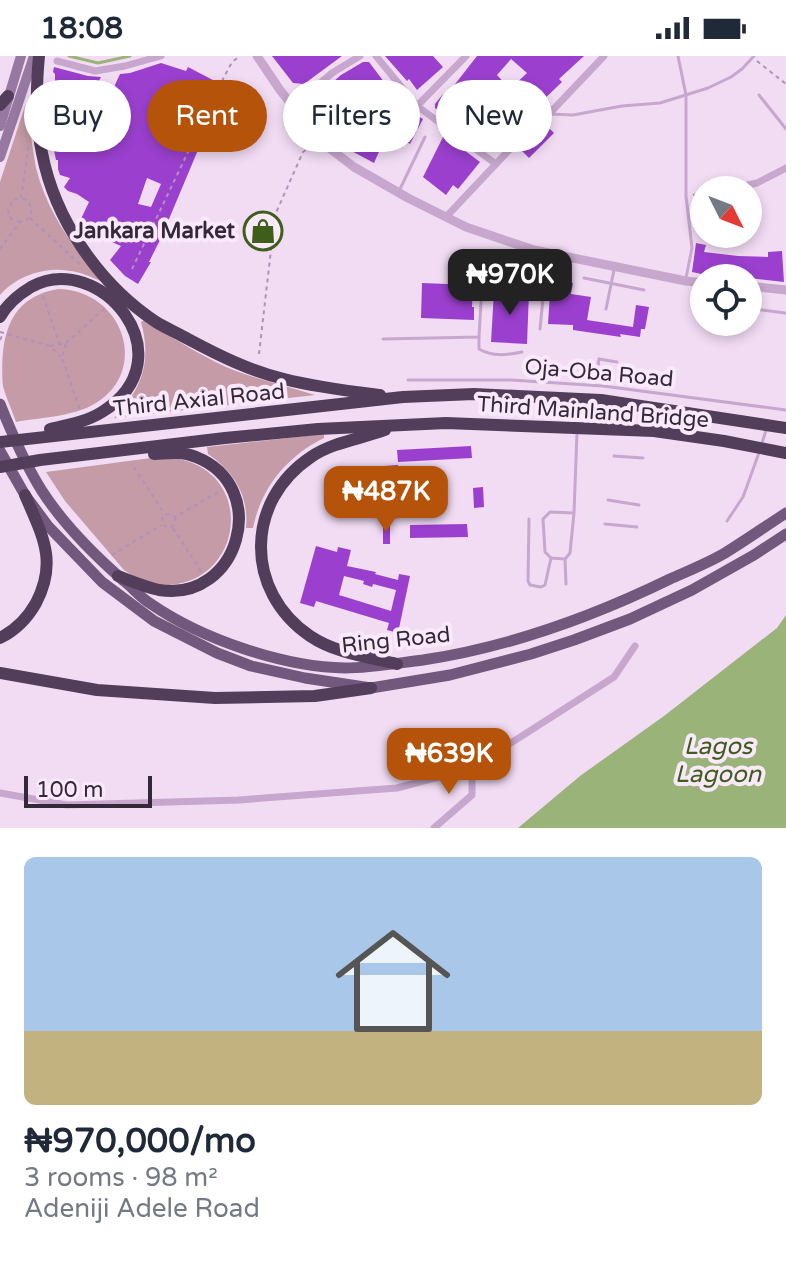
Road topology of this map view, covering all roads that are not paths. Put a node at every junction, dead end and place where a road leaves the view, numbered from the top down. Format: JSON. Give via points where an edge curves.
{"nodes":[{"id":1,"x":21,"y":56,"type":"edge"},
{"id":2,"x":37,"y":56,"type":"edge"},
{"id":3,"x":161,"y":56,"type":"edge"},
{"id":4,"x":257,"y":56,"type":"edge"},
{"id":5,"x":360,"y":56,"type":"edge"},
{"id":6,"x":376,"y":56,"type":"edge"},
{"id":7,"x":466,"y":56,"type":"edge"},
{"id":8,"x":678,"y":56,"type":"edge"},
{"id":9,"x":754,"y":57,"type":"edge"},
{"id":10,"x":600,"y":58,"type":"edge"},
{"id":11,"x":57,"y":61,"type":"dead end"},
{"id":12,"x":324,"y":80,"type":"edge"},
{"id":13,"x":396,"y":80,"type":"edge"},
{"id":14,"x":283,"y":93,"type":"edge"},
{"id":15,"x":686,"y":95,"type":"junction"},
{"id":16,"x":759,"y":95,"type":"dead end"},
{"id":17,"x":4,"y":100,"type":"edge"},
{"id":18,"x":420,"y":103,"type":"edge"},
{"id":19,"x":420,"y":108,"type":"edge"},
{"id":20,"x":552,"y":111,"type":"edge"},
{"id":21,"x":552,"y":114,"type":"edge"},
{"id":22,"x":0,"y":125,"type":"edge"},
{"id":23,"x":786,"y":129,"type":"edge"},
{"id":24,"x":425,"y":137,"type":"dead end"},
{"id":25,"x":334,"y":152,"type":"edge"},
{"id":26,"x":507,"y":152,"type":"edge"},
{"id":27,"x":0,"y":157,"type":"edge"},
{"id":28,"x":496,"y":164,"type":"junction"},
{"id":29,"x":786,"y":168,"type":"edge"},
{"id":30,"x":762,"y":180,"type":"edge"},
{"id":31,"x":398,"y":193,"type":"junction"},
{"id":32,"x":446,"y":217,"type":"junction"},
{"id":33,"x":547,"y":253,"type":"junction"},
{"id":34,"x":615,"y":266,"type":"junction"},
{"id":35,"x":584,"y":278,"type":"dead end"},
{"id":36,"x":686,"y":281,"type":"junction"},
{"id":37,"x":690,"y":281,"type":"edge"},
{"id":38,"x":611,"y":283,"type":"junction"},
{"id":39,"x":762,"y":287,"type":"edge"},
{"id":40,"x":644,"y":290,"type":"dead end"},
{"id":41,"x":786,"y":290,"type":"edge"},
{"id":42,"x":481,"y":302,"type":"dead end"},
{"id":43,"x":606,"y":309,"type":"dead end"},
{"id":44,"x":762,"y":310,"type":"edge"},
{"id":45,"x":785,"y":313,"type":"edge"},
{"id":46,"x":0,"y":317,"type":"edge"},
{"id":47,"x":540,"y":329,"type":"dead end"},
{"id":48,"x":479,"y":337,"type":"junction"},
{"id":49,"x":383,"y":339,"type":"dead end"},
{"id":50,"x":522,"y":352,"type":"dead end"},
{"id":51,"x":617,"y":362,"type":"dead end"},
{"id":52,"x":408,"y":380,"type":"dead end"},
{"id":53,"x":595,"y":385,"type":"junction"},
{"id":54,"x":401,"y":397,"type":"junction"},
{"id":55,"x":578,"y":399,"type":"dead end"},
{"id":56,"x":0,"y":404,"type":"edge"},
{"id":57,"x":786,"y":410,"type":"edge"},
{"id":58,"x":769,"y":423,"type":"dead end"},
{"id":59,"x":396,"y":426,"type":"junction"},
{"id":60,"x":786,"y":428,"type":"edge"},
{"id":61,"x":0,"y":442,"type":"edge"},
{"id":62,"x":0,"y":451,"type":"edge"},
{"id":63,"x":786,"y":453,"type":"edge"},
{"id":64,"x":614,"y":456,"type":"dead end"},
{"id":65,"x":643,"y":458,"type":"dead end"},
{"id":66,"x":40,"y":460,"type":"junction"},
{"id":67,"x":0,"y":468,"type":"edge"},
{"id":68,"x":25,"y":495,"type":"junction"},
{"id":69,"x":608,"y":500,"type":"dead end"},
{"id":70,"x":639,"y":505,"type":"dead end"},
{"id":71,"x":574,"y":513,"type":"junction"},
{"id":72,"x":786,"y":513,"type":"edge"},
{"id":73,"x":529,"y":519,"type":"dead end"},
{"id":74,"x":727,"y":521,"type":"dead end"},
{"id":75,"x":605,"y":524,"type":"dead end"},
{"id":76,"x":637,"y":527,"type":"dead end"},
{"id":77,"x":786,"y":534,"type":"edge"},
{"id":78,"x":551,"y":558,"type":"junction"},
{"id":79,"x":565,"y":559,"type":"junction"},
{"id":80,"x":118,"y":576,"type":"junction"},
{"id":81,"x":566,"y":584,"type":"dead end"},
{"id":82,"x":190,"y":634,"type":"junction"},
{"id":83,"x":0,"y":638,"type":"edge"},
{"id":84,"x":635,"y":646,"type":"dead end"},
{"id":85,"x":397,"y":664,"type":"junction"},
{"id":86,"x":0,"y":673,"type":"edge"},
{"id":87,"x":371,"y":688,"type":"junction"},
{"id":88,"x":472,"y":768,"type":"junction"},
{"id":89,"x":0,"y":793,"type":"edge"},
{"id":90,"x":434,"y":828,"type":"edge"}],
"edges":[{"from":1,"to":17,"type":"main road"},
{"from":2,"to":27,"type":"main road"},
{"from":2,"to":54,"type":"highway","via":[[38,125],[47,174],[77,238],[120,292],[158,323],[257,371]]},
{"from":3,"to":11,"type":"street","via":[[95,71]]},
{"from":4,"to":14,"type":"street"},
{"from":5,"to":12,"type":"street"},
{"from":6,"to":13,"type":"street"},
{"from":7,"to":18,"type":"street"},
{"from":8,"to":15,"type":"lane"},
{"from":9,"to":15,"type":"lane","via":[[731,77]]},
{"from":10,"to":20,"type":"street"},
{"from":15,"to":21,"type":"lane","via":[[660,103]]},
{"from":15,"to":36,"type":"lane","via":[[692,248]]},
{"from":16,"to":23,"type":"lane"},
{"from":17,"to":22,"type":"main road"},
{"from":19,"to":28,"type":"street"},
{"from":24,"to":31,"type":"lane"},
{"from":25,"to":31,"type":"street"},
{"from":26,"to":28,"type":"street"},
{"from":28,"to":32,"type":"street"},
{"from":29,"to":30,"type":"street"},
{"from":31,"to":32,"type":"street"},
{"from":32,"to":33,"type":"street","via":[[493,238]]},
{"from":33,"to":34,"type":"street"},
{"from":33,"to":47,"type":"lane"},
{"from":34,"to":36,"type":"street"},
{"from":34,"to":38,"type":"lane"},
{"from":35,"to":38,"type":"lane"},
{"from":36,"to":37,"type":"street"},
{"from":38,"to":40,"type":"lane"},
{"from":38,"to":43,"type":"lane"},
{"from":39,"to":41,"type":"street"},
{"from":42,"to":48,"type":"lane"},
{"from":44,"to":45,"type":"lane"},
{"from":46,"to":61,"type":"highway","via":[[19,294],[37,284],[72,281],[104,293],[116,304],[130,323],[139,354],[128,390],[100,414]]},
{"from":48,"to":49,"type":"lane"},
{"from":48,"to":50,"type":"lane","via":[[479,349],[489,354]]},
{"from":51,"to":53,"type":"lane","via":[[599,359]]},
{"from":52,"to":53,"type":"lane","name":"Oja-Oba Road"},
{"from":53,"to":57,"type":"lane","name":"Oja-Oba Road"},
{"from":54,"to":60,"type":"highway","name":"Third Mainland Bridge","via":[[474,394],[601,400]]},
{"from":54,"to":61,"type":"highway","name":"Third Axial Road"},
{"from":55,"to":71,"type":"lane"},
{"from":56,"to":80,"type":"main road","name":"Ring Road","via":[[42,491]]},
{"from":58,"to":74,"type":"lane","via":[[743,497]]},
{"from":59,"to":63,"type":"highway","name":"Third Mainland Bridge","via":[[654,431]]},
{"from":59,"to":66,"type":"highway","name":"Third Axial Road","via":[[318,429]]},
{"from":59,"to":85,"type":"highway","via":[[337,444],[297,467],[272,499],[261,549],[275,599],[304,632],[335,648]]},
{"from":62,"to":68,"type":"main road","name":"Ring Road"},
{"from":64,"to":65,"type":"lane"},
{"from":66,"to":67,"type":"highway","name":"Third Axial Road"},
{"from":66,"to":80,"type":"highway","via":[[195,456],[212,465],[237,499],[237,539],[229,559],[203,584],[170,591]]},
{"from":68,"to":82,"type":"main road","name":"Ring Road","via":[[102,582],[154,621]]},
{"from":68,"to":83,"type":"highway","via":[[48,556],[45,584],[21,624]]},
{"from":69,"to":70,"type":"lane"},
{"from":71,"to":78,"type":"lane","via":[[550,512],[543,519],[545,552]]},
{"from":71,"to":79,"type":"lane"},
{"from":72,"to":85,"type":"main road","name":"Ring Road","via":[[723,554],[590,616],[482,648]]},
{"from":73,"to":78,"type":"lane","via":[[530,585],[545,585]]},
{"from":75,"to":76,"type":"lane"},
{"from":77,"to":87,"type":"main road","name":"Ring Road","via":[[692,590],[574,640],[450,675]]},
{"from":78,"to":79,"type":"lane"},
{"from":79,"to":81,"type":"lane"},
{"from":80,"to":82,"type":"main road","name":"Ring Road"},
{"from":82,"to":85,"type":"main road","name":"Ring Road","via":[[288,661],[345,668]]},
{"from":82,"to":87,"type":"main road","name":"Ring Road","via":[[217,653],[251,666]]},
{"from":84,"to":88,"type":"street","via":[[614,677]]},
{"from":86,"to":87,"type":"highway","via":[[97,690],[215,698],[315,696]]},
{"from":88,"to":89,"type":"street","via":[[397,788],[239,800],[67,805]]},
{"from":88,"to":90,"type":"street","via":[[472,795]]}]}
